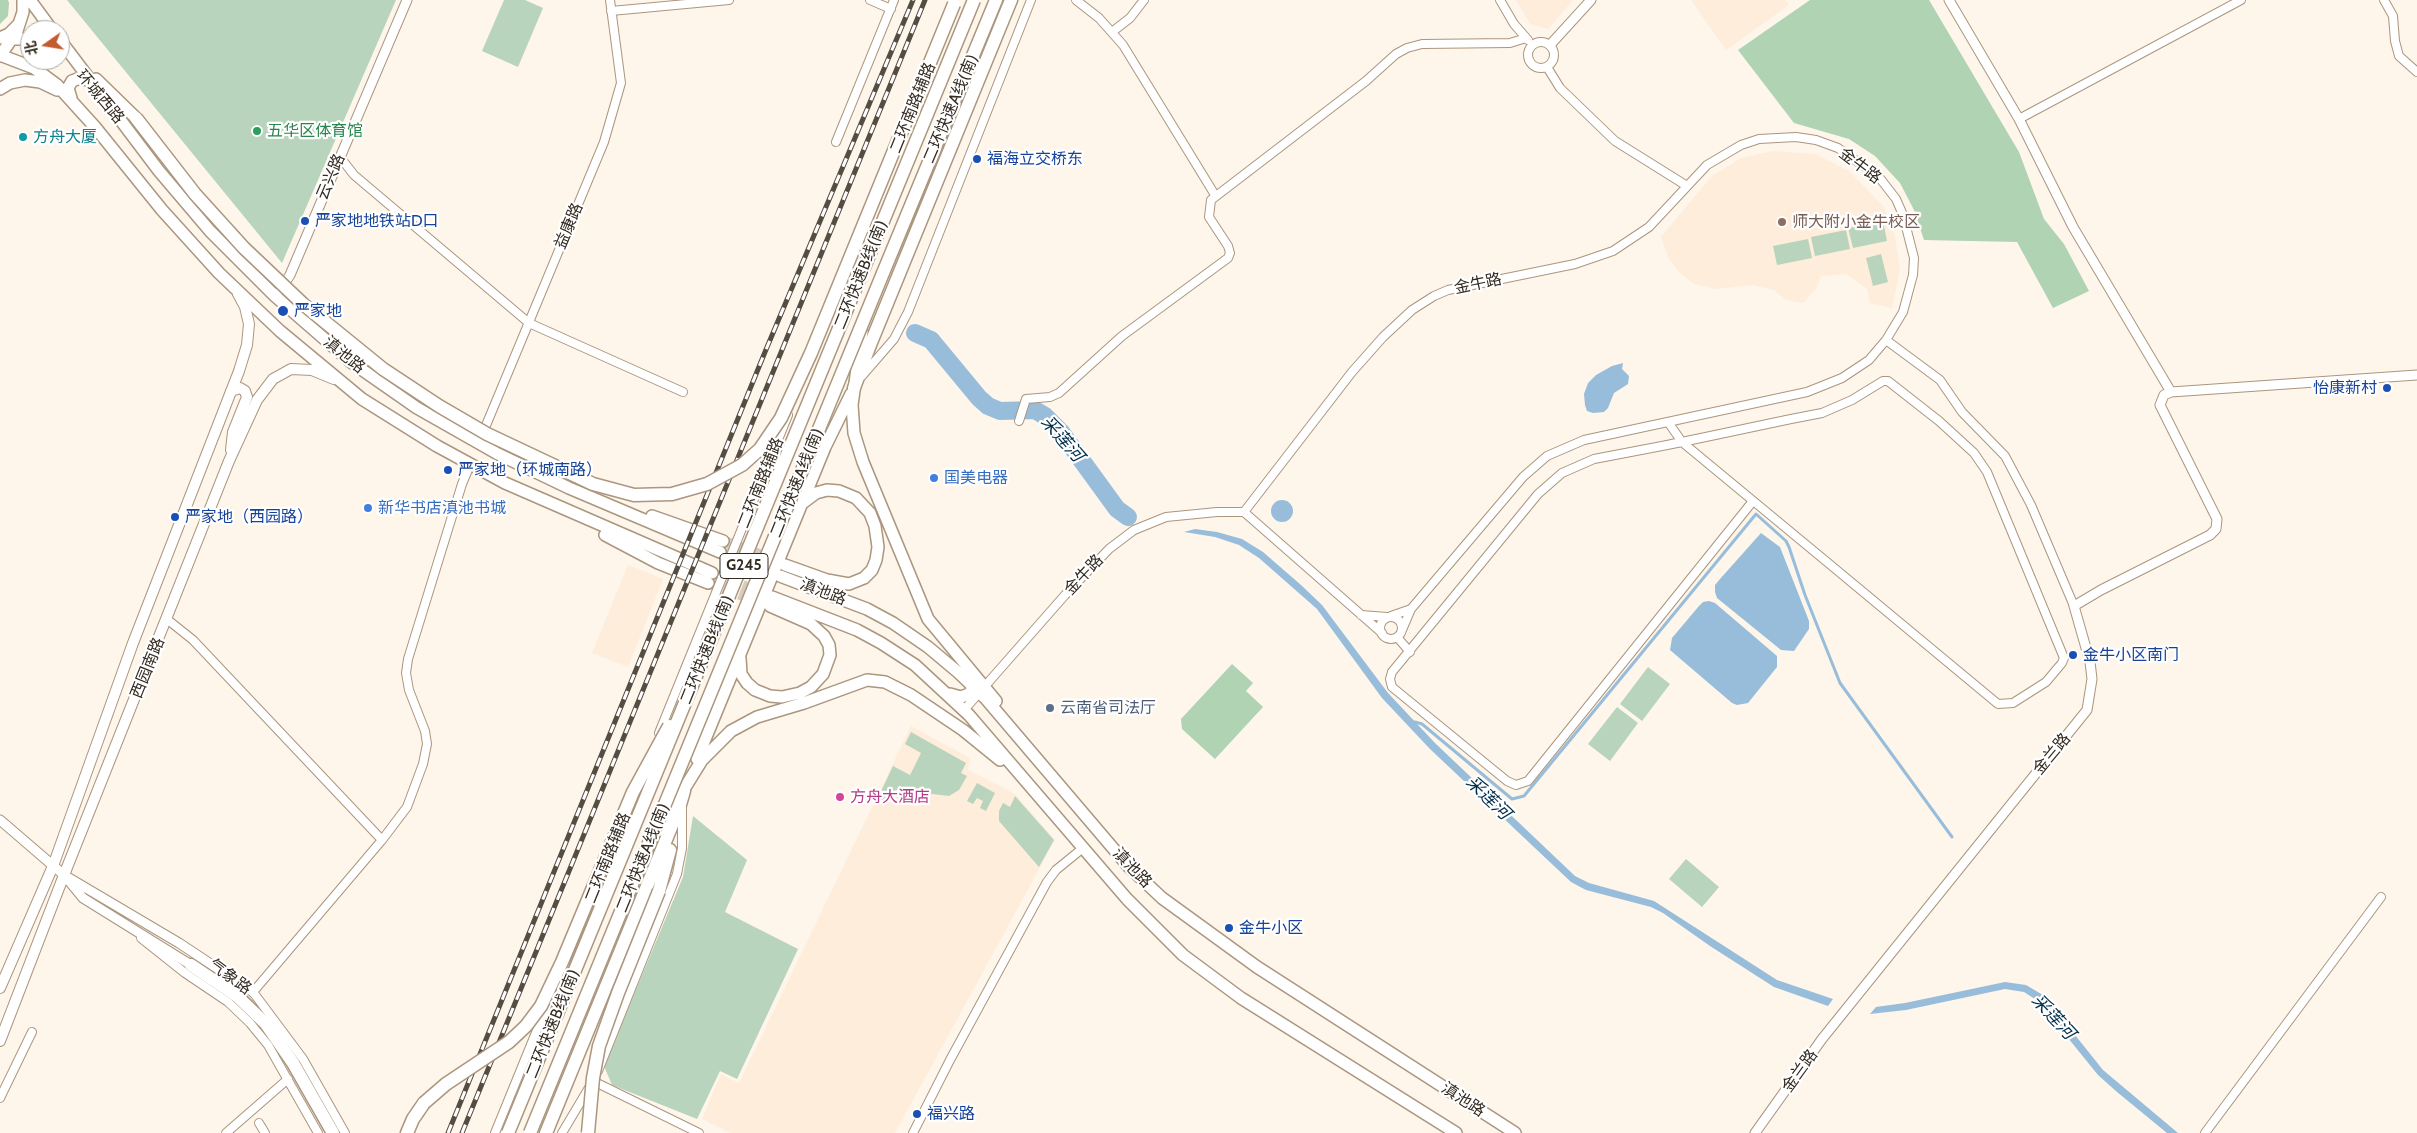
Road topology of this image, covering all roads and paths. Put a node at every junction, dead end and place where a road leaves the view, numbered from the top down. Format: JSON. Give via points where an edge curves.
{"nodes":[{"id":1,"x":30,"y":0,"type":"edge"},
{"id":2,"x":407,"y":0,"type":"edge"},
{"id":3,"x":610,"y":0,"type":"edge"},
{"id":4,"x":729,"y":0,"type":"edge"},
{"id":5,"x":870,"y":0,"type":"edge"},
{"id":6,"x":894,"y":0,"type":"edge"},
{"id":7,"x":976,"y":0,"type":"edge"},
{"id":8,"x":994,"y":0,"type":"edge"},
{"id":9,"x":1011,"y":0,"type":"edge"},
{"id":10,"x":1031,"y":0,"type":"edge"},
{"id":11,"x":1076,"y":0,"type":"edge"},
{"id":12,"x":1144,"y":0,"type":"edge"},
{"id":13,"x":1500,"y":0,"type":"edge"},
{"id":14,"x":1591,"y":0,"type":"edge"},
{"id":15,"x":1949,"y":0,"type":"edge"},
{"id":16,"x":2241,"y":0,"type":"edge"},
{"id":17,"x":2384,"y":0,"type":"edge"},
{"id":18,"x":956,"y":1,"type":"edge"},
{"id":19,"x":23,"y":6,"type":"edge"},
{"id":20,"x":890,"y":9,"type":"junction"},
{"id":21,"x":611,"y":11,"type":"junction"},
{"id":22,"x":45,"y":20,"type":"edge"},
{"id":23,"x":1112,"y":32,"type":"junction"},
{"id":24,"x":13,"y":38,"type":"junction"},
{"id":25,"x":20,"y":38,"type":"edge"},
{"id":26,"x":1526,"y":38,"type":"junction"},
{"id":27,"x":0,"y":40,"type":"edge"},
{"id":28,"x":1532,"y":46,"type":"junction"},
{"id":29,"x":1550,"y":46,"type":"junction"},
{"id":30,"x":0,"y":56,"type":"edge"},
{"id":31,"x":70,"y":56,"type":"edge"},
{"id":32,"x":70,"y":58,"type":"edge"},
{"id":33,"x":70,"y":60,"type":"edge"},
{"id":34,"x":1548,"y":67,"type":"junction"},
{"id":35,"x":81,"y":68,"type":"junction"},
{"id":36,"x":2417,"y":72,"type":"edge"},
{"id":37,"x":87,"y":80,"type":"junction"},
{"id":38,"x":0,"y":89,"type":"edge"},
{"id":39,"x":72,"y":99,"type":"junction"},
{"id":40,"x":87,"y":117,"type":"junction"},
{"id":41,"x":136,"y":118,"type":"junction"},
{"id":42,"x":2018,"y":119,"type":"junction"},
{"id":43,"x":836,"y":142,"type":"dead end"},
{"id":44,"x":138,"y":143,"type":"junction"},
{"id":45,"x":340,"y":157,"type":"junction"},
{"id":46,"x":1687,"y":186,"type":"junction"},
{"id":47,"x":1215,"y":195,"type":"junction"},
{"id":48,"x":231,"y":286,"type":"junction"},
{"id":49,"x":275,"y":296,"type":"junction"},
{"id":50,"x":869,"y":298,"type":"junction"},
{"id":51,"x":529,"y":323,"type":"junction"},
{"id":52,"x":1886,"y":340,"type":"junction"},
{"id":53,"x":2417,"y":375,"type":"edge"},
{"id":54,"x":854,"y":388,"type":"junction"},
{"id":55,"x":349,"y":389,"type":"junction"},
{"id":56,"x":231,"y":392,"type":"junction"},
{"id":57,"x":683,"y":392,"type":"dead end"},
{"id":58,"x":2170,"y":392,"type":"junction"},
{"id":59,"x":1019,"y":420,"type":"dead end"},
{"id":60,"x":1668,"y":422,"type":"junction"},
{"id":61,"x":1682,"y":442,"type":"junction"},
{"id":62,"x":478,"y":444,"type":"junction"},
{"id":63,"x":230,"y":461,"type":"junction"},
{"id":64,"x":470,"y":465,"type":"junction"},
{"id":65,"x":1753,"y":501,"type":"junction"},
{"id":66,"x":801,"y":506,"type":"junction"},
{"id":67,"x":1244,"y":512,"type":"junction"},
{"id":68,"x":722,"y":546,"type":"tunnel mouth"},
{"id":69,"x":785,"y":564,"type":"tunnel mouth"},
{"id":70,"x":780,"y":576,"type":"tunnel mouth"},
{"id":71,"x":710,"y":578,"type":"tunnel mouth"},
{"id":72,"x":2074,"y":606,"type":"junction"},
{"id":73,"x":1411,"y":609,"type":"junction"},
{"id":74,"x":1361,"y":615,"type":"junction"},
{"id":75,"x":1389,"y":617,"type":"junction"},
{"id":76,"x":168,"y":620,"type":"junction"},
{"id":77,"x":1382,"y":633,"type":"junction"},
{"id":78,"x":1399,"y":635,"type":"junction"},
{"id":79,"x":1410,"y":652,"type":"junction"},
{"id":80,"x":740,"y":655,"type":"junction"},
{"id":81,"x":691,"y":689,"type":"junction"},
{"id":82,"x":980,"y":689,"type":"junction"},
{"id":83,"x":946,"y":692,"type":"junction"},
{"id":84,"x":964,"y":710,"type":"junction"},
{"id":85,"x":684,"y":792,"type":"junction"},
{"id":86,"x":1038,"y":795,"type":"junction"},
{"id":87,"x":0,"y":820,"type":"edge"},
{"id":88,"x":382,"y":840,"type":"junction"},
{"id":89,"x":1082,"y":848,"type":"junction"},
{"id":90,"x":53,"y":866,"type":"junction"},
{"id":91,"x":64,"y":875,"type":"junction"},
{"id":92,"x":629,"y":884,"type":"junction"},
{"id":93,"x":653,"y":889,"type":"junction"},
{"id":94,"x":2381,"y":898,"type":"dead end"},
{"id":95,"x":120,"y":921,"type":"junction"},
{"id":96,"x":191,"y":965,"type":"joint"},
{"id":97,"x":0,"y":988,"type":"edge"},
{"id":98,"x":253,"y":992,"type":"junction"},
{"id":99,"x":32,"y":1032,"type":"dead end"},
{"id":100,"x":0,"y":1041,"type":"edge"},
{"id":101,"x":288,"y":1079,"type":"junction"},
{"id":102,"x":593,"y":1082,"type":"junction"},
{"id":103,"x":0,"y":1098,"type":"edge"},
{"id":104,"x":259,"y":1123,"type":"dead end"},
{"id":105,"x":226,"y":1133,"type":"edge"},
{"id":106,"x":265,"y":1133,"type":"edge"},
{"id":107,"x":318,"y":1133,"type":"edge"},
{"id":108,"x":333,"y":1133,"type":"edge"},
{"id":109,"x":345,"y":1133,"type":"edge"},
{"id":110,"x":407,"y":1133,"type":"edge"},
{"id":111,"x":495,"y":1133,"type":"edge"},
{"id":112,"x":510,"y":1133,"type":"edge"},
{"id":113,"x":528,"y":1133,"type":"edge"},
{"id":114,"x":546,"y":1133,"type":"edge"},
{"id":115,"x":562,"y":1133,"type":"edge"},
{"id":116,"x":588,"y":1133,"type":"edge"},
{"id":117,"x":699,"y":1133,"type":"edge"},
{"id":118,"x":913,"y":1133,"type":"edge"},
{"id":119,"x":1456,"y":1133,"type":"edge"},
{"id":120,"x":1515,"y":1133,"type":"edge"},
{"id":121,"x":1755,"y":1133,"type":"edge"},
{"id":122,"x":2205,"y":1133,"type":"edge"}],
"edges":[{"from":1,"to":22,"type":"main road"},
{"from":2,"to":45,"type":"street","name":"云兴路"},
{"from":3,"to":21,"type":"street","name":"益康路"},
{"from":4,"to":21,"type":"street"},
{"from":5,"to":20,"type":"street"},
{"from":6,"to":20,"type":"street"},
{"from":7,"to":81,"type":"highway","name":"二环快速B线(南)","bridge":true},
{"from":7,"to":112,"type":"main road","number":"G245"},
{"from":8,"to":50,"type":"main road","number":"G245"},
{"from":8,"to":113,"type":"highway","name":"二环快速A线(南)","bridge":true},
{"from":9,"to":54,"type":"highway"},
{"from":10,"to":54,"type":"street","via":[[908,312],[894,339]]},
{"from":11,"to":23,"type":"street"},
{"from":12,"to":23,"type":"street","via":[[1130,18]]},
{"from":13,"to":26,"type":"street"},
{"from":14,"to":29,"type":"street"},
{"from":15,"to":42,"type":"street"},
{"from":16,"to":42,"type":"street"},
{"from":17,"to":36,"type":"street","via":[[2393,16],[2399,56]]},
{"from":18,"to":41,"type":"highway","bridge":true,"via":[[811,353],[778,423],[760,450],[735,470],[706,484],[672,494],[634,495],[593,484],[479,429],[389,374],[337,333],[256,260],[194,194]]},
{"from":18,"to":111,"type":"street","name":"二环南路辅路"},
{"from":19,"to":24,"type":"main road"},
{"from":19,"to":27,"type":"main road","via":[[14,30]]},
{"from":20,"to":43,"type":"street"},
{"from":21,"to":51,"type":"street","name":"益康路","via":[[621,83],[604,142]]},
{"from":23,"to":47,"type":"street"},
{"from":24,"to":25,"type":"main road"},
{"from":24,"to":27,"type":"main road"},
{"from":24,"to":30,"type":"main road"},
{"from":26,"to":28,"type":"street"},
{"from":26,"to":47,"type":"street","via":[[1510,43],[1422,44],[1407,48]]},
{"from":28,"to":29,"type":"street","via":[[1543,42]]},
{"from":28,"to":34,"type":"street","via":[[1528,56],[1531,63],[1537,68]]},
{"from":29,"to":34,"type":"street","via":[[1554,55]]},
{"from":30,"to":39,"type":"main road","name":"滇池路","via":[[39,71]]},
{"from":31,"to":41,"type":"main road","via":[[103,82]]},
{"from":32,"to":35,"type":"main road"},
{"from":33,"to":37,"type":"main road","name":"环城西路"},
{"from":34,"to":46,"type":"street","via":[[1560,88],[1615,141]]},
{"from":35,"to":41,"type":"main road","via":[[109,90]]},
{"from":35,"to":44,"type":"main road","name":"滇池路"},
{"from":37,"to":39,"type":"main road","via":[[72,81],[68,88]]},
{"from":37,"to":44,"type":"main road","name":"环城西路"},
{"from":38,"to":40,"type":"main road","via":[[18,81],[40,82],[64,96]]},
{"from":39,"to":40,"type":"main road","name":"滇池路"},
{"from":40,"to":48,"type":"main road","name":"滇池路","via":[[162,210]]},
{"from":42,"to":58,"type":"street","via":[[2073,227]]},
{"from":44,"to":49,"type":"main road","name":"滇池路","via":[[210,231]]},
{"from":45,"to":49,"type":"street","name":"云兴路","via":[[290,275]]},
{"from":45,"to":51,"type":"street","via":[[354,175]]},
{"from":46,"to":52,"type":"street","name":"金牛路","via":[[1707,165],[1741,144],[1759,139],[1796,136],[1816,140],[1859,161],[1879,177],[1896,199],[1910,236],[1914,258],[1903,312]]},
{"from":46,"to":67,"type":"street","name":"金牛路","via":[[1649,227],[1613,251],[1575,264],[1448,290],[1412,310],[1352,372]]},
{"from":47,"to":59,"type":"street","via":[[1208,208],[1209,217],[1228,246],[1228,258],[1122,336],[1059,393],[1026,399]]},
{"from":48,"to":55,"type":"main road","name":"滇池路"},
{"from":48,"to":56,"type":"main road","name":"西园南路","via":[[245,307],[249,324],[245,353]]},
{"from":49,"to":62,"type":"main road","name":"滇池路","via":[[375,380]]},
{"from":50,"to":54,"type":"main road"},
{"from":50,"to":92,"type":"main road","number":"G245"},
{"from":51,"to":57,"type":"street"},
{"from":51,"to":62,"type":"street","name":"益康路"},
{"from":52,"to":60,"type":"street","name":"金牛路","via":[[1869,360],[1828,385]]},
{"from":52,"to":72,"type":"street","via":[[1940,380],[1962,412],[2005,456],[2032,505]]},
{"from":53,"to":58,"type":"street"},
{"from":54,"to":66,"type":"main road"},
{"from":54,"to":82,"type":"main road","via":[[852,414],[859,452],[920,602],[936,629],[972,671]]},
{"from":55,"to":63,"type":"main road","name":"西园南路","via":[[312,370],[298,368],[279,374],[267,384],[257,400]]},
{"from":55,"to":64,"type":"main road","name":"滇池路"},
{"from":56,"to":63,"type":"main road","via":[[240,388],[247,397],[233,432]]},
{"from":56,"to":90,"type":"main road","name":"西园南路","via":[[133,643]]},
{"from":58,"to":72,"type":"street","via":[[2161,399],[2160,405],[2217,519],[2216,529]]},
{"from":60,"to":61,"type":"street"},
{"from":60,"to":73,"type":"street","name":"金牛路","via":[[1584,440],[1547,456],[1523,477]]},
{"from":61,"to":65,"type":"street"},
{"from":61,"to":65,"type":"street","via":[[1822,413],[1852,400],[1878,382],[1888,381],[1974,453],[1987,472],[2064,658],[2062,664],[2046,682],[2013,703],[1998,704]]},
{"from":61,"to":79,"type":"street","via":[[1594,459],[1552,480]]},
{"from":62,"to":68,"type":"main road","name":"滇池路","via":[[570,488]]},
{"from":63,"to":76,"type":"main road","name":"西园南路"},
{"from":64,"to":71,"type":"main road","name":"滇池路","via":[[560,509],[641,555]]},
{"from":64,"to":88,"type":"street","via":[[408,659],[409,690],[427,744],[423,764],[407,807]]},
{"from":65,"to":79,"type":"street","via":[[1528,781],[1516,786],[1507,781],[1392,687],[1392,672]]},
{"from":66,"to":69,"type":"main road","via":[[810,496],[827,490],[845,492],[856,498],[870,513],[875,526],[876,560],[864,578],[848,584],[827,580]]},
{"from":66,"to":80,"type":"main road"},
{"from":67,"to":74,"type":"street"},
{"from":67,"to":82,"type":"street","name":"金牛路","via":[[1166,517],[1127,535],[1065,595]]},
{"from":70,"to":82,"type":"main road","name":"滇池路","via":[[852,603],[893,623]]},
{"from":72,"to":121,"type":"street","name":"金兰路","via":[[2090,662],[2092,679],[2087,710],[1822,1039]]},
{"from":73,"to":75,"type":"street"},
{"from":73,"to":78,"type":"street"},
{"from":74,"to":75,"type":"street"},
{"from":74,"to":77,"type":"street"},
{"from":75,"to":77,"type":"street","via":[[1381,623]]},
{"from":75,"to":78,"type":"street","via":[[1401,622]]},
{"from":76,"to":88,"type":"street","via":[[193,640]]},
{"from":76,"to":91,"type":"main road","name":"西园南路"},
{"from":77,"to":78,"type":"street","via":[[1389,639]]},
{"from":78,"to":79,"type":"street"},
{"from":80,"to":83,"type":"main road","name":"滇池路","via":[[740,668],[747,683],[770,696],[800,693],[823,674],[830,655],[824,636],[811,624],[771,601],[869,636],[915,665]]},
{"from":80,"to":85,"type":"main road"},
{"from":81,"to":110,"type":"highway","bridge":true,"via":[[636,785],[541,1006],[509,1042],[431,1096],[418,1110]]},
{"from":81,"to":112,"type":"highway","name":"二环快速B线(南)","bridge":true},
{"from":82,"to":83,"type":"main road","via":[[961,697]]},
{"from":82,"to":84,"type":"street","name":"金牛路"},
{"from":82,"to":120,"type":"main road","name":"滇池路","via":[[1133,871],[1182,914],[1262,971]]},
{"from":83,"to":84,"type":"main road","name":"滇池路"},
{"from":84,"to":86,"type":"main road","name":"滇池路"},
{"from":85,"to":86,"type":"main road","via":[[707,753],[744,723],[874,680],[899,688],[963,730]]},
{"from":85,"to":92,"type":"main road","via":[[648,847]]},
{"from":85,"to":93,"type":"highway"},
{"from":85,"to":102,"type":"street","via":[[682,848],[677,874]]},
{"from":86,"to":89,"type":"main road","name":"滇池路"},
{"from":87,"to":90,"type":"street","name":"气象路"},
{"from":88,"to":98,"type":"street"},
{"from":89,"to":118,"type":"street","via":[[1047,882]]},
{"from":89,"to":119,"type":"main road","name":"滇池路","via":[[1154,928],[1204,972]]},
{"from":90,"to":91,"type":"street","name":"气象路"},
{"from":90,"to":97,"type":"main road","name":"西园南路"},
{"from":91,"to":95,"type":"street","name":"气象路","via":[[83,898]]},
{"from":91,"to":98,"type":"street","name":"气象路","via":[[187,948]]},
{"from":91,"to":100,"type":"main road","name":"西园南路"},
{"from":92,"to":113,"type":"main road","number":"G245"},
{"from":93,"to":114,"type":"highway"},
{"from":93,"to":116,"type":"highway","bridge":true,"via":[[599,1046]]},
{"from":94,"to":122,"type":"street"},
{"from":95,"to":96,"type":"street","name":"气象路"},
{"from":95,"to":101,"type":"street","name":"气象路","via":[[185,973],[228,1002],[268,1045]]},
{"from":96,"to":108,"type":"highway","via":[[244,1003],[273,1033],[294,1063]]},
{"from":98,"to":109,"type":"street","name":"气象路","via":[[303,1060]]},
{"from":99,"to":103,"type":"street"},
{"from":101,"to":105,"type":"street"},
{"from":101,"to":107,"type":"street","name":"气象路"},
{"from":102,"to":115,"type":"street"},
{"from":102,"to":117,"type":"street"},
{"from":104,"to":106,"type":"street"}]}
